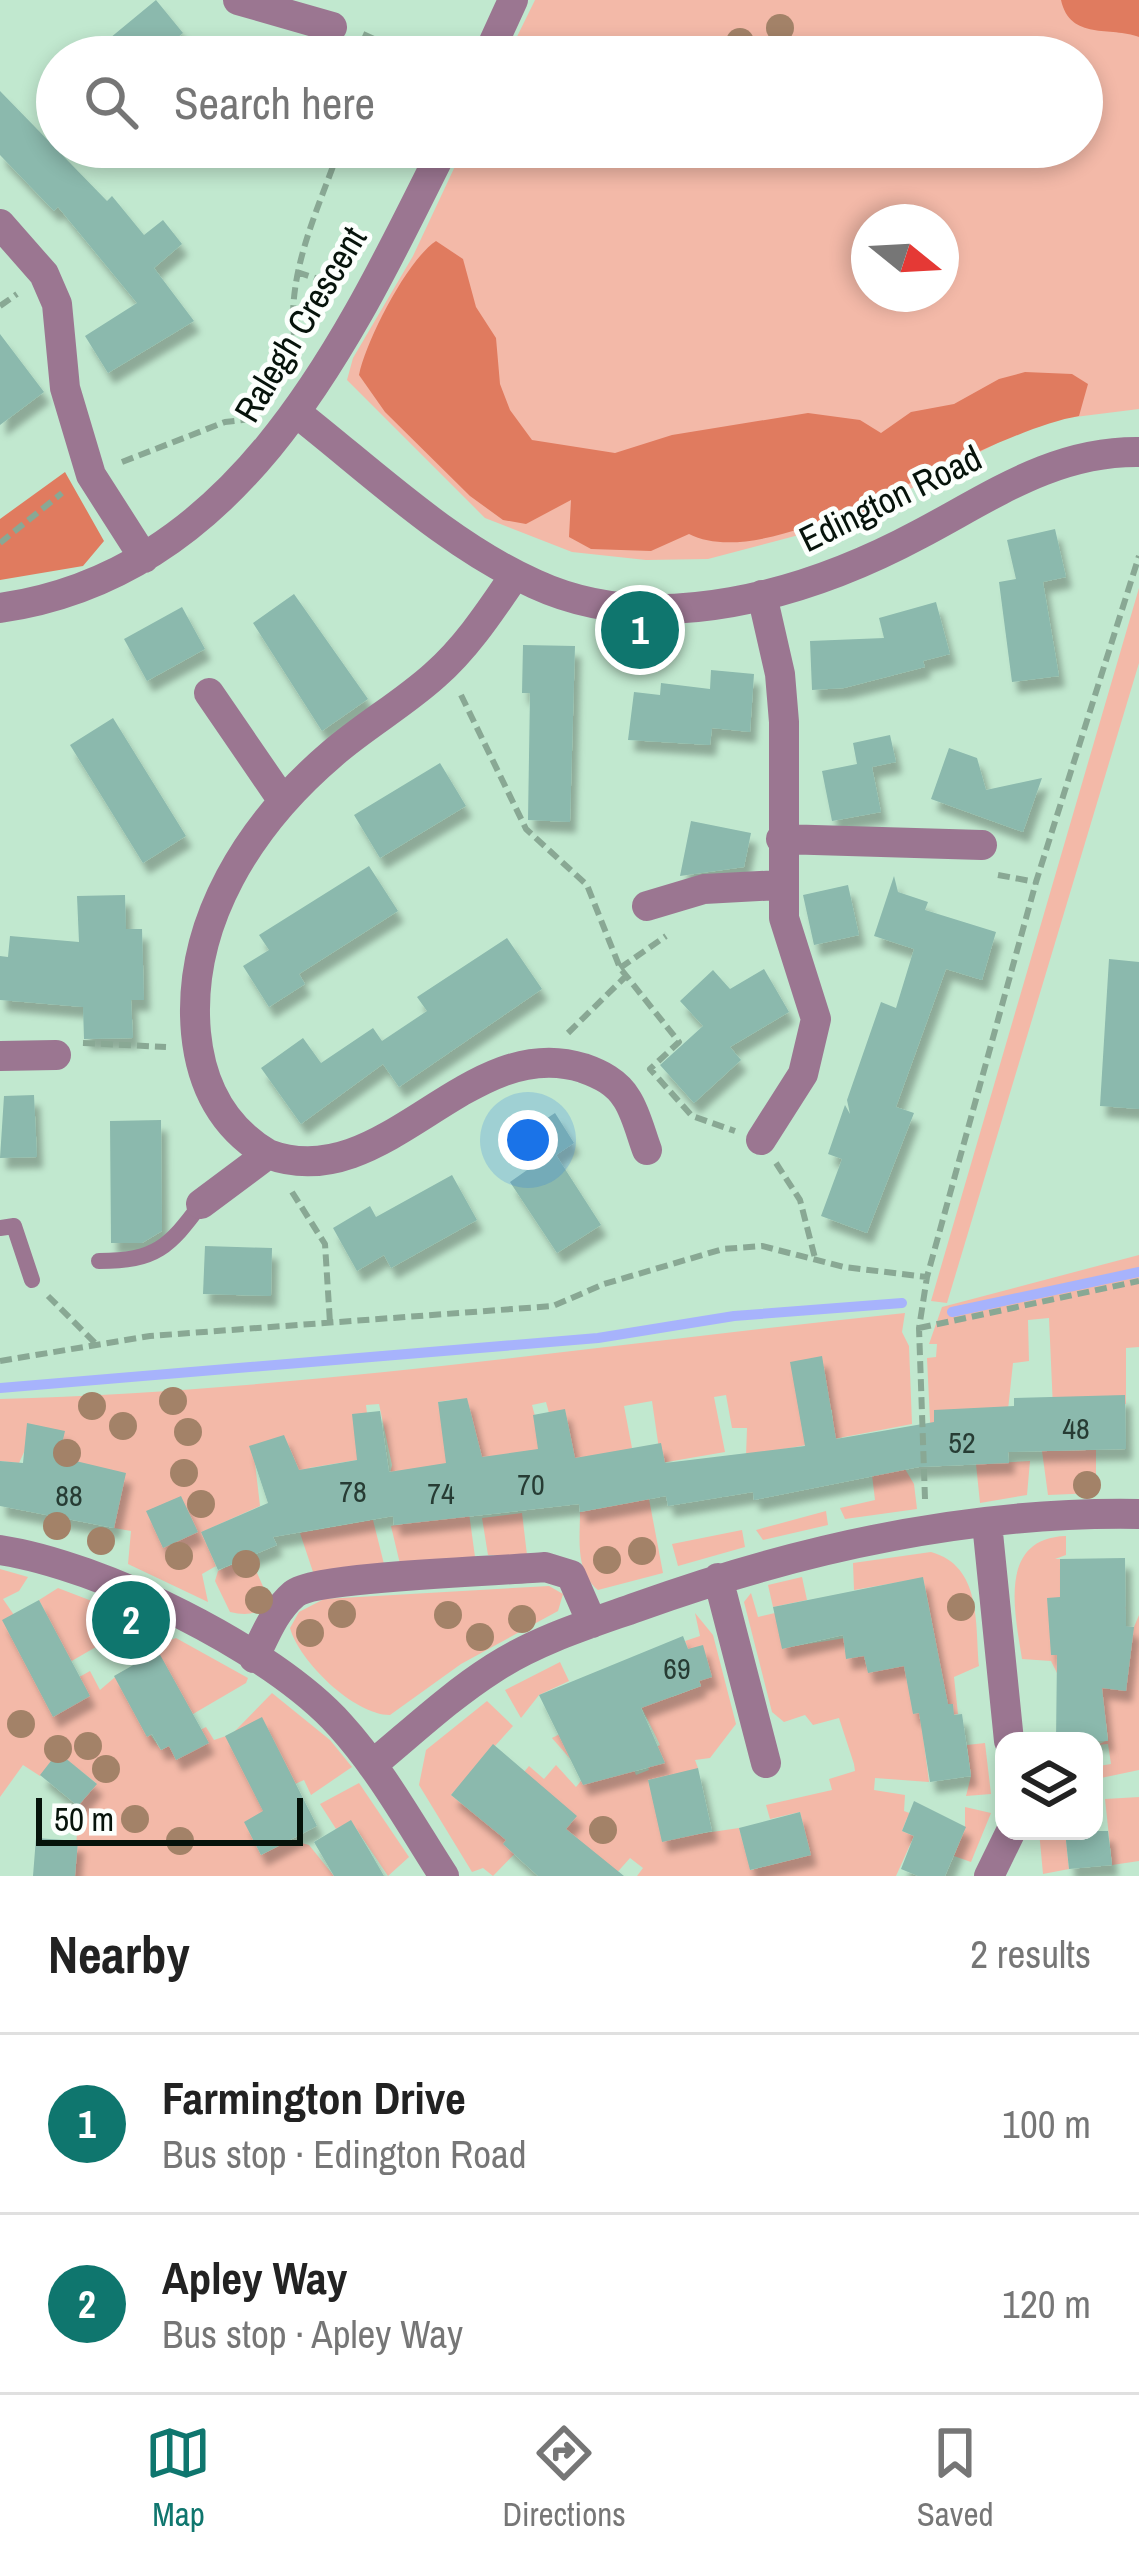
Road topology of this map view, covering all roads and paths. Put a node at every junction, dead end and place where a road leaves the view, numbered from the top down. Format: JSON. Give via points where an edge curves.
{"nodes":[{"id":1,"x":238,"y":0,"type":"edge"},
{"id":2,"x":513,"y":0,"type":"edge"},
{"id":3,"x":332,"y":27,"type":"joint"},
{"id":4,"x":369,"y":36,"type":"edge"},
{"id":5,"x":497,"y":36,"type":"edge"},
{"id":6,"x":333,"y":168,"type":"edge"},
{"id":7,"x":433,"y":168,"type":"edge"},
{"id":8,"x":0,"y":224,"type":"edge"},
{"id":9,"x":298,"y":414,"type":"junction"},
{"id":10,"x":1139,"y":452,"type":"edge"},
{"id":11,"x":91,"y":475,"type":"junction"},
{"id":12,"x":0,"y":543,"type":"edge"},
{"id":13,"x":1139,"y":556,"type":"edge"},
{"id":14,"x":144,"y":558,"type":"junction"},
{"id":15,"x":515,"y":575,"type":"junction"},
{"id":16,"x":762,"y":595,"type":"junction"},
{"id":17,"x":0,"y":608,"type":"edge"},
{"id":18,"x":433,"y":677,"type":"junction"},
{"id":19,"x":209,"y":693,"type":"dead end"},
{"id":20,"x":283,"y":802,"type":"junction"},
{"id":21,"x":781,"y":839,"type":"junction"},
{"id":22,"x":982,"y":845,"type":"dead end"},
{"id":23,"x":780,"y":885,"type":"junction"},
{"id":24,"x":646,"y":906,"type":"dead end"},
{"id":25,"x":626,"y":977,"type":"junction"},
{"id":26,"x":198,"y":1049,"type":"junction"},
{"id":27,"x":56,"y":1055,"type":"joint"},
{"id":28,"x":0,"y":1056,"type":"edge"},
{"id":29,"x":542,"y":1060,"type":"junction"},
{"id":30,"x":761,"y":1140,"type":"junction"},
{"id":31,"x":647,"y":1150,"type":"dead end"},
{"id":32,"x":268,"y":1154,"type":"junction"},
{"id":33,"x":200,"y":1204,"type":"joint"},
{"id":34,"x":0,"y":1228,"type":"edge"},
{"id":35,"x":815,"y":1258,"type":"junction"},
{"id":36,"x":99,"y":1262,"type":"dead end"},
{"id":37,"x":928,"y":1277,"type":"junction"},
{"id":38,"x":32,"y":1280,"type":"joint"},
{"id":39,"x":1139,"y":1281,"type":"edge"},
{"id":40,"x":330,"y":1323,"type":"junction"},
{"id":41,"x":919,"y":1328,"type":"junction"},
{"id":42,"x":97,"y":1344,"type":"junction"},
{"id":43,"x":0,"y":1361,"type":"edge"},
{"id":44,"x":1139,"y":1514,"type":"edge"},
{"id":45,"x":987,"y":1523,"type":"junction"},
{"id":46,"x":927,"y":1530,"type":"junction"},
{"id":47,"x":0,"y":1550,"type":"edge"},
{"id":48,"x":718,"y":1578,"type":"junction"},
{"id":49,"x":592,"y":1623,"type":"junction"},
{"id":50,"x":254,"y":1658,"type":"junction"},
{"id":51,"x":1008,"y":1732,"type":"edge"},
{"id":52,"x":766,"y":1763,"type":"dead end"},
{"id":53,"x":372,"y":1765,"type":"junction"},
{"id":54,"x":1007,"y":1840,"type":"edge"},
{"id":55,"x":444,"y":1876,"type":"edge"},
{"id":56,"x":989,"y":1876,"type":"edge"}],
"edges":[{"from":1,"to":3,"type":"street"},
{"from":2,"to":5,"type":"street"},
{"from":3,"to":4,"type":"path"},
{"from":6,"to":9,"type":"path","via":[[297,272],[291,327],[303,380]]},
{"from":7,"to":9,"type":"street","name":"Ralegh Crescent"},
{"from":8,"to":11,"type":"street","via":[[44,274],[57,304],[65,388]]},
{"from":9,"to":11,"type":"path","via":[[224,422]]},
{"from":9,"to":14,"type":"street","name":"Ralegh Crescent","via":[[232,490]]},
{"from":9,"to":15,"type":"street","name":"Edington Road"},
{"from":10,"to":16,"type":"street","name":"Edington Road","via":[[1062,461],[869,559]]},
{"from":11,"to":12,"type":"path"},
{"from":11,"to":14,"type":"street"},
{"from":13,"to":37,"type":"path","via":[[1036,882]]},
{"from":14,"to":17,"type":"street","name":"Ralegh Crescent","via":[[62,595]]},
{"from":15,"to":16,"type":"street","name":"Edington Road","via":[[615,606],[684,607]]},
{"from":15,"to":18,"type":"street"},
{"from":16,"to":21,"type":"street","via":[[784,722]]},
{"from":18,"to":20,"type":"street","via":[[334,751]]},
{"from":18,"to":25,"type":"path","via":[[460,691],[526,829],[587,884]]},
{"from":19,"to":20,"type":"street"},
{"from":20,"to":26,"type":"street","via":[[233,871],[201,949]]},
{"from":21,"to":22,"type":"street"},
{"from":21,"to":23,"type":"street"},
{"from":23,"to":24,"type":"street","via":[[704,890]]},
{"from":23,"to":30,"type":"street","via":[[792,954],[816,1019],[803,1073]]},
{"from":25,"to":29,"type":"path"},
{"from":25,"to":30,"type":"path","via":[[679,1042],[650,1069],[692,1116]]},
{"from":26,"to":27,"type":"path","via":[[65,1042]]},
{"from":26,"to":32,"type":"street","via":[[228,1123]]},
{"from":27,"to":28,"type":"street"},
{"from":29,"to":31,"type":"street","via":[[604,1075],[627,1097]]},
{"from":29,"to":32,"type":"street","via":[[493,1075],[338,1158],[290,1162]]},
{"from":30,"to":35,"type":"path","via":[[800,1200]]},
{"from":32,"to":33,"type":"street"},
{"from":32,"to":40,"type":"path","via":[[325,1244]]},
{"from":33,"to":36,"type":"lane","via":[[169,1247]]},
{"from":34,"to":38,"type":"lane","via":[[14,1226]]},
{"from":35,"to":37,"type":"path"},
{"from":35,"to":40,"type":"path","via":[[762,1246],[723,1249],[553,1306]]},
{"from":37,"to":41,"type":"path"},
{"from":38,"to":42,"type":"path"},
{"from":39,"to":41,"type":"path"},
{"from":40,"to":42,"type":"path"},
{"from":41,"to":46,"type":"path"},
{"from":42,"to":43,"type":"path"},
{"from":44,"to":45,"type":"street"},
{"from":45,"to":46,"type":"street"},
{"from":45,"to":51,"type":"street"},
{"from":46,"to":48,"type":"street"},
{"from":47,"to":50,"type":"street","via":[[74,1567]]},
{"from":48,"to":49,"type":"street"},
{"from":48,"to":52,"type":"street"},
{"from":49,"to":50,"type":"street","via":[[571,1575],[545,1567],[336,1582],[295,1593]]},
{"from":49,"to":53,"type":"street","via":[[494,1668]]},
{"from":50,"to":53,"type":"street","via":[[325,1710]]},
{"from":53,"to":55,"type":"street"},
{"from":54,"to":56,"type":"street"}]}
